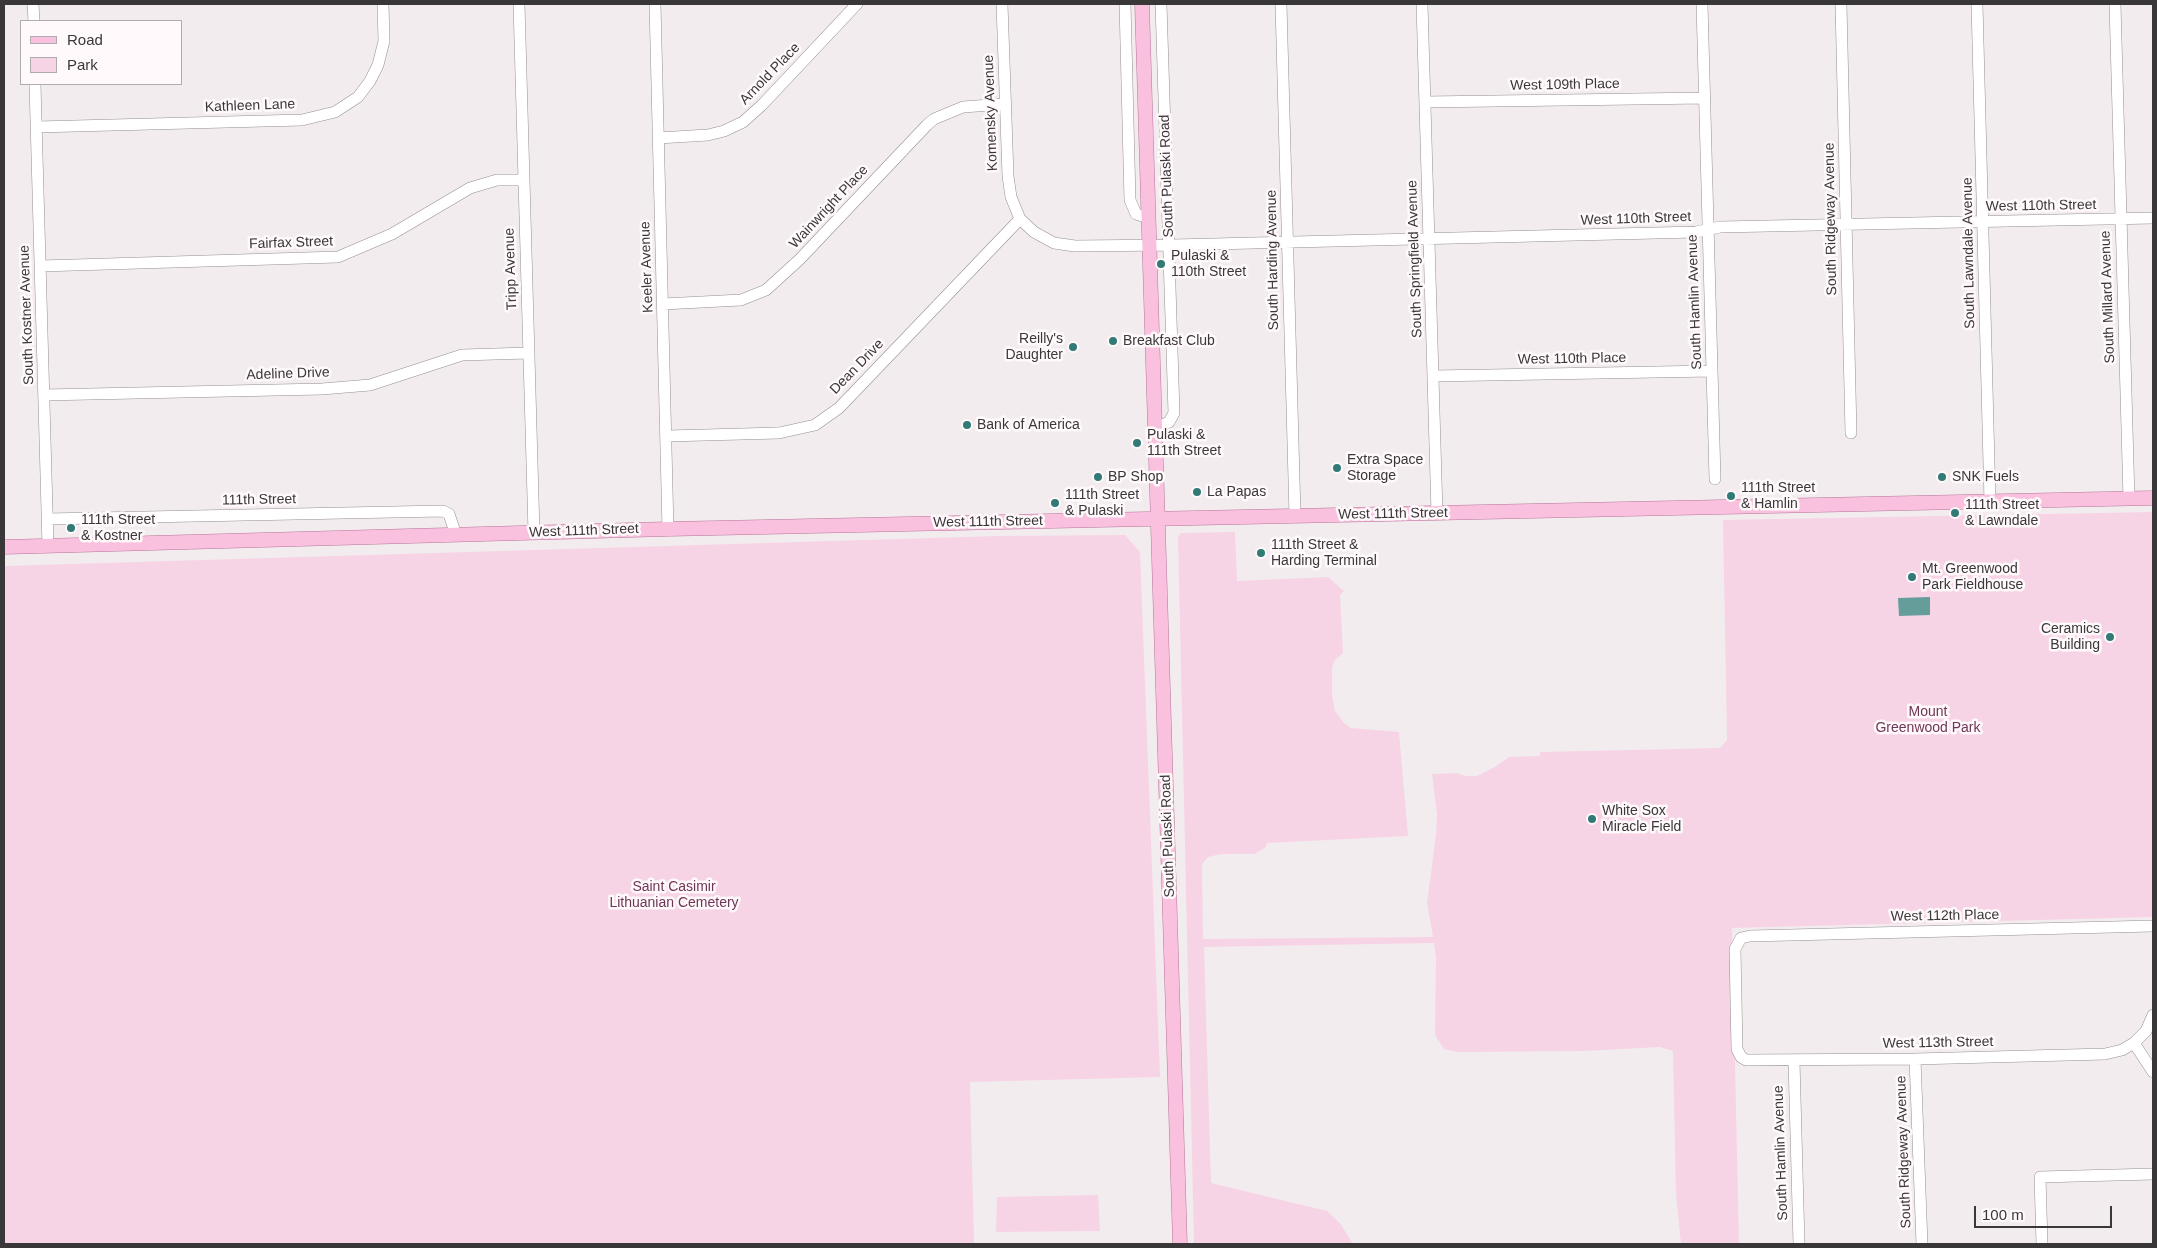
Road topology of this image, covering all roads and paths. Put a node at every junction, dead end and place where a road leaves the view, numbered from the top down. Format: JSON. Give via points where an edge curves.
{"nodes":[{"id":1,"x":33,"y":4,"type":"edge"},
{"id":2,"x":383,"y":4,"type":"edge"},
{"id":3,"x":519,"y":4,"type":"edge"},
{"id":4,"x":655,"y":4,"type":"edge"},
{"id":5,"x":857,"y":4,"type":"edge"},
{"id":6,"x":1002,"y":4,"type":"edge"},
{"id":7,"x":1125,"y":4,"type":"edge"},
{"id":8,"x":1142,"y":4,"type":"edge"},
{"id":9,"x":1161,"y":4,"type":"edge"},
{"id":10,"x":1281,"y":4,"type":"edge"},
{"id":11,"x":1422,"y":4,"type":"edge"},
{"id":12,"x":1702,"y":4,"type":"edge"},
{"id":13,"x":1841,"y":4,"type":"edge"},
{"id":14,"x":1977,"y":4,"type":"edge"},
{"id":15,"x":2115,"y":4,"type":"edge"},
{"id":16,"x":34,"y":20,"type":"edge"},
{"id":17,"x":36,"y":85,"type":"edge"},
{"id":18,"x":1704,"y":98,"type":"junction"},
{"id":19,"x":1426,"y":102,"type":"junction"},
{"id":20,"x":1004,"y":104,"type":"junction"},
{"id":21,"x":37,"y":127,"type":"junction"},
{"id":22,"x":658,"y":138,"type":"junction"},
{"id":23,"x":523,"y":180,"type":"junction"},
{"id":24,"x":1149,"y":218,"type":"junction"},
{"id":25,"x":2153,"y":218,"type":"edge"},
{"id":26,"x":1020,"y":219,"type":"junction"},
{"id":27,"x":2121,"y":219,"type":"junction"},
{"id":28,"x":1984,"y":222,"type":"junction"},
{"id":29,"x":1846,"y":224,"type":"junction"},
{"id":30,"x":1708,"y":230,"type":"junction"},
{"id":31,"x":1430,"y":239,"type":"junction"},
{"id":32,"x":1288,"y":242,"type":"junction"},
{"id":33,"x":1150,"y":245,"type":"junction"},
{"id":34,"x":1169,"y":245,"type":"junction"},
{"id":35,"x":40,"y":266,"type":"junction"},
{"id":36,"x":663,"y":304,"type":"junction"},
{"id":37,"x":528,"y":353,"type":"junction"},
{"id":38,"x":1712,"y":371,"type":"junction"},
{"id":39,"x":1434,"y":376,"type":"junction"},
{"id":40,"x":44,"y":395,"type":"junction"},
{"id":41,"x":1156,"y":428,"type":"junction"},
{"id":42,"x":1851,"y":433,"type":"dead end"},
{"id":43,"x":667,"y":436,"type":"junction"},
{"id":44,"x":1715,"y":479,"type":"dead end"},
{"id":45,"x":2153,"y":498,"type":"edge"},
{"id":46,"x":2129,"y":499,"type":"junction"},
{"id":47,"x":1990,"y":502,"type":"junction"},
{"id":48,"x":1437,"y":513,"type":"junction"},
{"id":49,"x":1295,"y":516,"type":"junction"},
{"id":50,"x":1158,"y":518,"type":"junction"},
{"id":51,"x":47,"y":519,"type":"junction"},
{"id":52,"x":668,"y":529,"type":"junction"},
{"id":53,"x":534,"y":533,"type":"junction"},
{"id":54,"x":456,"y":535,"type":"junction"},
{"id":55,"x":48,"y":546,"type":"junction"},
{"id":56,"x":4,"y":547,"type":"edge"},
{"id":57,"x":2153,"y":926,"type":"edge"},
{"id":58,"x":2153,"y":1014,"type":"edge"},
{"id":59,"x":2134,"y":1043,"type":"junction"},
{"id":60,"x":1742,"y":1057,"type":"joint"},
{"id":61,"x":1916,"y":1059,"type":"junction"},
{"id":62,"x":1794,"y":1061,"type":"junction"},
{"id":63,"x":2153,"y":1072,"type":"edge"},
{"id":64,"x":2153,"y":1174,"type":"edge"},
{"id":65,"x":1180,"y":1244,"type":"edge"},
{"id":66,"x":1799,"y":1244,"type":"edge"},
{"id":67,"x":1922,"y":1244,"type":"edge"},
{"id":68,"x":2042,"y":1244,"type":"edge"}],
"edges":[{"from":1,"to":16,"type":"street"},
{"from":2,"to":21,"type":"street","name":"Kathleen Lane","via":[[384,41],[378,65],[361,93],[336,112],[302,120]]},
{"from":3,"to":23,"type":"street","name":"Tripp Avenue"},
{"from":4,"to":22,"type":"street","name":"Keeler Avenue"},
{"from":5,"to":22,"type":"street","name":"Arnold Place","via":[[743,122],[708,135]]},
{"from":6,"to":20,"type":"street","name":"Komensky Avenue"},
{"from":7,"to":24,"type":"street","name":"South Pulaski Road","via":[[1130,200],[1136,214]]},
{"from":8,"to":24,"type":"main road","name":"South Pulaski Road"},
{"from":9,"to":34,"type":"street","name":"South Pulaski Road"},
{"from":10,"to":32,"type":"street","name":"South Harding Avenue"},
{"from":11,"to":19,"type":"street","name":"South Springfield Avenue"},
{"from":12,"to":18,"type":"street","name":"South Hamlin Avenue"},
{"from":13,"to":29,"type":"street","name":"South Ridgeway Avenue"},
{"from":14,"to":28,"type":"street","name":"South Lawndale Avenue"},
{"from":15,"to":27,"type":"street","name":"South Millard Avenue"},
{"from":17,"to":21,"type":"street","name":"South Kostner Avenue"},
{"from":18,"to":19,"type":"street","name":"West 109th Place"},
{"from":18,"to":30,"type":"street","name":"South Hamlin Avenue"},
{"from":19,"to":31,"type":"street","name":"South Springfield Avenue"},
{"from":20,"to":26,"type":"street","name":"Komensky Avenue","via":[[1008,176],[1011,197]]},
{"from":20,"to":36,"type":"street","name":"Wainwright Place","via":[[963,107],[926,125],[800,259],[766,290],[741,300]]},
{"from":21,"to":35,"type":"street","name":"South Kostner Avenue"},
{"from":22,"to":36,"type":"street","name":"Keeler Avenue"},
{"from":23,"to":35,"type":"street","name":"Fairfax Street","via":[[497,180],[470,188],[392,234],[338,257]]},
{"from":23,"to":37,"type":"street","name":"Tripp Avenue"},
{"from":24,"to":33,"type":"main road","name":"South Pulaski Road"},
{"from":25,"to":27,"type":"street","name":"West 110th Street"},
{"from":26,"to":33,"type":"street","name":"West 110th Street","via":[[1034,232],[1054,243],[1075,246]]},
{"from":26,"to":43,"type":"street","name":"Dean Drive","via":[[839,408],[815,424],[779,433]]},
{"from":27,"to":28,"type":"street","name":"West 110th Street"},
{"from":27,"to":46,"type":"street","name":"South Millard Avenue"},
{"from":28,"to":29,"type":"street","name":"West 110th Street"},
{"from":28,"to":47,"type":"street","name":"South Lawndale Avenue"},
{"from":29,"to":30,"type":"street","name":"West 110th Street"},
{"from":29,"to":42,"type":"street","name":"South Ridgeway Avenue"},
{"from":30,"to":31,"type":"street","name":"West 110th Street"},
{"from":30,"to":38,"type":"street","name":"South Hamlin Avenue"},
{"from":31,"to":32,"type":"street","name":"West 110th Street"},
{"from":31,"to":39,"type":"street","name":"South Springfield Avenue"},
{"from":32,"to":34,"type":"street","name":"West 110th Street"},
{"from":32,"to":49,"type":"street","name":"South Harding Avenue"},
{"from":33,"to":34,"type":"street","name":"West 110th Street"},
{"from":33,"to":41,"type":"main road","name":"South Pulaski Road"},
{"from":34,"to":41,"type":"street","name":"South Pulaski Road","via":[[1174,413],[1169,422]]},
{"from":35,"to":40,"type":"street","name":"South Kostner Avenue"},
{"from":36,"to":43,"type":"street","name":"Keeler Avenue"},
{"from":37,"to":40,"type":"street","name":"Adeline Drive","via":[[462,355],[370,385],[322,389]]},
{"from":37,"to":53,"type":"street","name":"Tripp Avenue"},
{"from":38,"to":39,"type":"street","name":"West 110th Place"},
{"from":38,"to":44,"type":"street","name":"South Hamlin Avenue"},
{"from":39,"to":48,"type":"street","name":"South Springfield Avenue"},
{"from":40,"to":51,"type":"street","name":"South Kostner Avenue"},
{"from":41,"to":50,"type":"main road","name":"South Pulaski Road"},
{"from":43,"to":52,"type":"street","name":"Keeler Avenue"},
{"from":45,"to":46,"type":"main road","name":"West 111th Street"},
{"from":46,"to":47,"type":"main road","name":"West 111th Street"},
{"from":47,"to":48,"type":"main road","name":"West 111th Street"},
{"from":48,"to":49,"type":"main road","name":"West 111th Street"},
{"from":49,"to":50,"type":"main road","name":"West 111th Street"},
{"from":50,"to":52,"type":"main road","name":"West 111th Street"},
{"from":50,"to":65,"type":"main road","name":"South Pulaski Road"},
{"from":51,"to":54,"type":"street","name":"111th Street","via":[[442,511],[449,514]]},
{"from":51,"to":55,"type":"street","name":"South Kostner Avenue"},
{"from":52,"to":53,"type":"main road","name":"West 111th Street"},
{"from":53,"to":54,"type":"main road","name":"West 111th Street"},
{"from":54,"to":55,"type":"main road","name":"West 111th Street"},
{"from":55,"to":56,"type":"main road","name":"West 111th Street"},
{"from":57,"to":60,"type":"street","name":"West 112th Place","via":[[1750,936],[1739,940],[1735,948],[1737,1049]]},
{"from":58,"to":59,"type":"street","via":[[2146,1031]]},
{"from":59,"to":61,"type":"street","name":"West 113th Street","via":[[2105,1054]]},
{"from":59,"to":63,"type":"street"},
{"from":60,"to":62,"type":"street","name":"West 113th Street","via":[[1751,1061]]},
{"from":61,"to":62,"type":"street","name":"West 113th Street"},
{"from":61,"to":67,"type":"street","name":"South Ridgeway Avenue"},
{"from":62,"to":66,"type":"street","name":"South Hamlin Avenue"},
{"from":64,"to":68,"type":"street","via":[[2040,1177]]}]}
